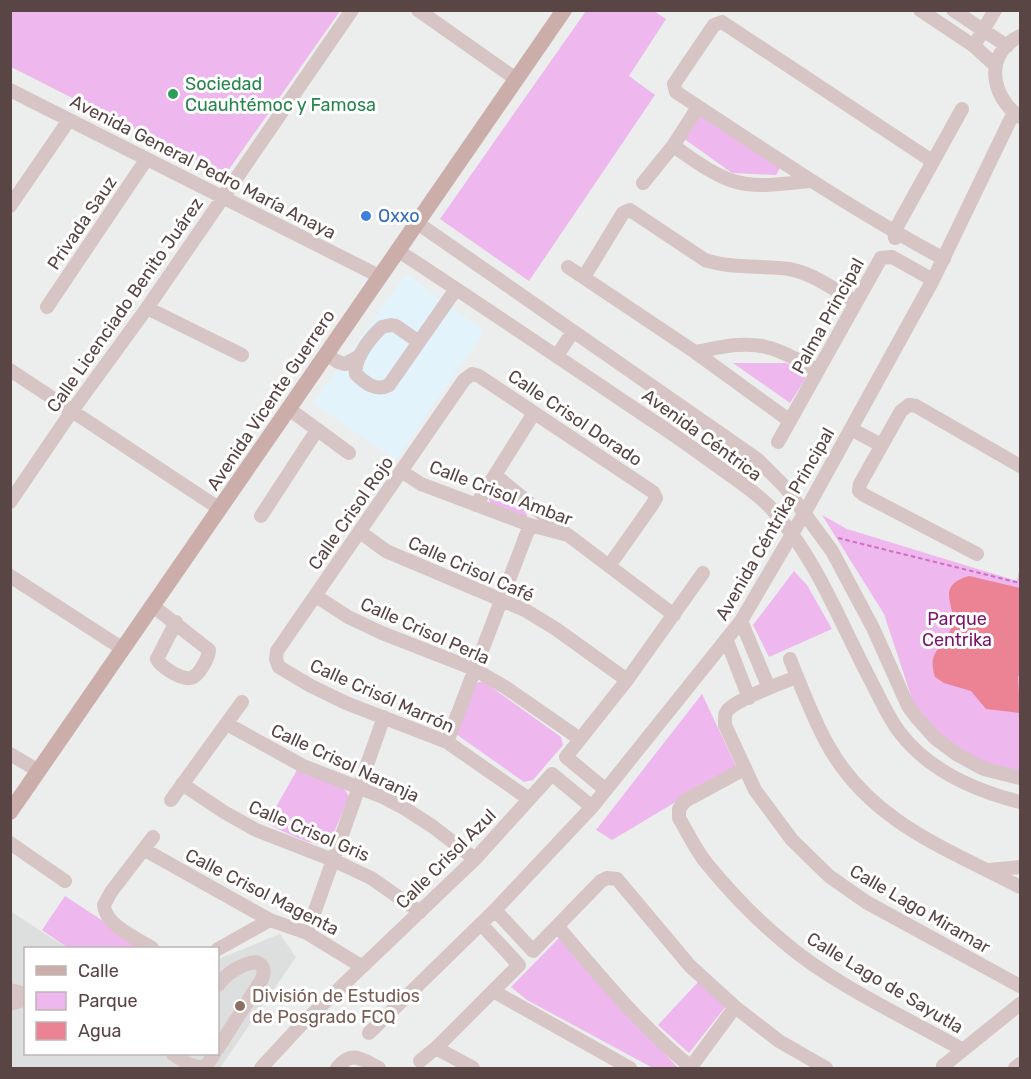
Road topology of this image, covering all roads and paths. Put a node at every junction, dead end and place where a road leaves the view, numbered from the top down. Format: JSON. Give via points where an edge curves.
{"nodes":[{"id":1,"x":352,"y":10,"type":"edge"},
{"id":2,"x":418,"y":10,"type":"edge"},
{"id":3,"x":564,"y":10,"type":"edge"},
{"id":4,"x":920,"y":10,"type":"edge"},
{"id":5,"x":953,"y":10,"type":"edge"},
{"id":6,"x":995,"y":10,"type":"edge"},
{"id":7,"x":982,"y":31,"type":"junction"},
{"id":8,"x":1020,"y":36,"type":"edge"},
{"id":9,"x":974,"y":46,"type":"junction"},
{"id":10,"x":1007,"y":46,"type":"junction"},
{"id":11,"x":996,"y":66,"type":"junction"},
{"id":12,"x":516,"y":80,"type":"junction"},
{"id":13,"x":10,"y":90,"type":"edge"},
{"id":14,"x":698,"y":107,"type":"junction"},
{"id":15,"x":962,"y":109,"type":"dead end"},
{"id":16,"x":1017,"y":114,"type":"edge"},
{"id":17,"x":69,"y":120,"type":"junction"},
{"id":18,"x":672,"y":146,"type":"junction"},
{"id":19,"x":146,"y":160,"type":"junction"},
{"id":20,"x":932,"y":161,"type":"junction"},
{"id":21,"x":811,"y":181,"type":"junction"},
{"id":22,"x":644,"y":183,"type":"dead end"},
{"id":23,"x":222,"y":197,"type":"junction"},
{"id":24,"x":10,"y":206,"type":"edge"},
{"id":25,"x":416,"y":222,"type":"junction"},
{"id":26,"x":894,"y":232,"type":"junction"},
{"id":27,"x":397,"y":250,"type":"junction"},
{"id":28,"x":943,"y":262,"type":"junction"},
{"id":29,"x":568,"y":267,"type":"dead end"},
{"id":30,"x":380,"y":276,"type":"junction"},
{"id":31,"x":584,"y":277,"type":"junction"},
{"id":32,"x":933,"y":280,"type":"junction"},
{"id":33,"x":456,"y":289,"type":"junction"},
{"id":34,"x":856,"y":302,"type":"junction"},
{"id":35,"x":47,"y":307,"type":"dead end"},
{"id":36,"x":147,"y":308,"type":"junction"},
{"id":37,"x":573,"y":331,"type":"junction"},
{"id":38,"x":419,"y":342,"type":"junction"},
{"id":39,"x":695,"y":352,"type":"junction"},
{"id":40,"x":326,"y":354,"type":"junction"},
{"id":41,"x":242,"y":355,"type":"dead end"},
{"id":42,"x":360,"y":356,"type":"junction"},
{"id":43,"x":557,"y":356,"type":"junction"},
{"id":44,"x":10,"y":370,"type":"edge"},
{"id":45,"x":818,"y":370,"type":"junction"},
{"id":46,"x":464,"y":380,"type":"joint"},
{"id":47,"x":289,"y":409,"type":"junction"},
{"id":48,"x":72,"y":411,"type":"junction"},
{"id":49,"x":534,"y":413,"type":"junction"},
{"id":50,"x":790,"y":421,"type":"junction"},
{"id":51,"x":317,"y":430,"type":"junction"},
{"id":52,"x":850,"y":431,"type":"junction"},
{"id":53,"x":778,"y":442,"type":"dead end"},
{"id":54,"x":880,"y":447,"type":"junction"},
{"id":55,"x":349,"y":453,"type":"dead end"},
{"id":56,"x":1020,"y":466,"type":"edge"},
{"id":57,"x":401,"y":471,"type":"junction"},
{"id":58,"x":495,"y":475,"type":"junction"},
{"id":59,"x":10,"y":502,"type":"edge"},
{"id":60,"x":476,"y":505,"type":"junction"},
{"id":61,"x":220,"y":509,"type":"junction"},
{"id":62,"x":805,"y":512,"type":"junction"},
{"id":63,"x":261,"y":516,"type":"dead end"},
{"id":64,"x":530,"y":525,"type":"junction"},
{"id":65,"x":360,"y":532,"type":"junction"},
{"id":66,"x":820,"y":533,"type":"junction"},
{"id":67,"x":568,"y":535,"type":"junction"},
{"id":68,"x":792,"y":536,"type":"junction"},
{"id":69,"x":977,"y":554,"type":"dead end"},
{"id":70,"x":609,"y":566,"type":"junction"},
{"id":71,"x":703,"y":573,"type":"dead end"},
{"id":72,"x":10,"y":576,"type":"edge"},
{"id":73,"x":1020,"y":582,"type":"edge"},
{"id":74,"x":316,"y":596,"type":"junction"},
{"id":75,"x":501,"y":599,"type":"junction"},
{"id":76,"x":153,"y":606,"type":"junction"},
{"id":77,"x":674,"y":615,"type":"junction"},
{"id":78,"x":741,"y":621,"type":"junction"},
{"id":79,"x":176,"y":622,"type":"dead end"},
{"id":80,"x":727,"y":641,"type":"junction"},
{"id":81,"x":123,"y":649,"type":"junction"},
{"id":82,"x":790,"y":659,"type":"dead end"},
{"id":83,"x":279,"y":667,"type":"joint"},
{"id":84,"x":474,"y":669,"type":"junction"},
{"id":85,"x":797,"y":677,"type":"junction"},
{"id":86,"x":627,"y":681,"type":"junction"},
{"id":87,"x":769,"y":688,"type":"junction"},
{"id":88,"x":749,"y":698,"type":"junction"},
{"id":89,"x":242,"y":702,"type":"dead end"},
{"id":90,"x":384,"y":717,"type":"junction"},
{"id":91,"x":227,"y":724,"type":"junction"},
{"id":92,"x":580,"y":739,"type":"junction"},
{"id":93,"x":447,"y":742,"type":"junction"},
{"id":94,"x":10,"y":754,"type":"edge"},
{"id":95,"x":744,"y":769,"type":"junction"},
{"id":96,"x":39,"y":771,"type":"junction"},
{"id":97,"x":1020,"y":778,"type":"edge"},
{"id":98,"x":182,"y":784,"type":"junction"},
{"id":99,"x":360,"y":788,"type":"junction"},
{"id":100,"x":606,"y":790,"type":"junction"},
{"id":101,"x":529,"y":799,"type":"junction"},
{"id":102,"x":171,"y":800,"type":"dead end"},
{"id":103,"x":1020,"y":801,"type":"edge"},
{"id":104,"x":592,"y":807,"type":"junction"},
{"id":105,"x":10,"y":812,"type":"edge"},
{"id":106,"x":153,"y":837,"type":"dead end"},
{"id":107,"x":10,"y":843,"type":"edge"},
{"id":108,"x":145,"y":850,"type":"junction"},
{"id":109,"x":475,"y":859,"type":"junction"},
{"id":110,"x":333,"y":860,"type":"junction"},
{"id":111,"x":1020,"y":867,"type":"edge"},
{"id":112,"x":989,"y":870,"type":"junction"},
{"id":113,"x":65,"y":881,"type":"dead end"},
{"id":114,"x":1020,"y":887,"type":"edge"},
{"id":115,"x":495,"y":910,"type":"junction"},
{"id":116,"x":420,"y":912,"type":"junction"},
{"id":117,"x":270,"y":920,"type":"junction"},
{"id":118,"x":481,"y":924,"type":"junction"},
{"id":119,"x":558,"y":927,"type":"junction"},
{"id":120,"x":307,"y":933,"type":"junction"},
{"id":121,"x":150,"y":947,"type":"edge"},
{"id":122,"x":219,"y":948,"type":"edge"},
{"id":123,"x":361,"y":966,"type":"junction"},
{"id":124,"x":219,"y":984,"type":"edge"},
{"id":125,"x":1020,"y":986,"type":"edge"},
{"id":126,"x":493,"y":991,"type":"junction"},
{"id":127,"x":1020,"y":1004,"type":"edge"},
{"id":128,"x":735,"y":1007,"type":"junction"},
{"id":129,"x":369,"y":1033,"type":"dead end"},
{"id":130,"x":219,"y":1046,"type":"edge"},
{"id":131,"x":436,"y":1048,"type":"junction"},
{"id":132,"x":963,"y":1050,"type":"junction"},
{"id":133,"x":175,"y":1055,"type":"edge"},
{"id":134,"x":213,"y":1055,"type":"edge"},
{"id":135,"x":420,"y":1061,"type":"dead end"},
{"id":136,"x":1020,"y":1064,"type":"edge"},
{"id":137,"x":187,"y":1066,"type":"edge"},
{"id":138,"x":943,"y":1066,"type":"dead end"},
{"id":139,"x":261,"y":1068,"type":"edge"},
{"id":140,"x":337,"y":1068,"type":"edge"},
{"id":141,"x":379,"y":1068,"type":"edge"},
{"id":142,"x":473,"y":1068,"type":"edge"},
{"id":143,"x":630,"y":1068,"type":"edge"},
{"id":144,"x":691,"y":1068,"type":"edge"},
{"id":145,"x":826,"y":1068,"type":"edge"},
{"id":146,"x":1015,"y":1068,"type":"edge"}],
"edges":[{"from":1,"to":23,"type":"street","name":"Calle Licenciado Benito Juárez"},
{"from":2,"to":12,"type":"street"},
{"from":3,"to":12,"type":"main road","name":"Avenida Vicente Guerrero"},
{"from":4,"to":9,"type":"street"},
{"from":5,"to":7,"type":"street"},
{"from":6,"to":7,"type":"street"},
{"from":7,"to":9,"type":"street"},
{"from":7,"to":10,"type":"street"},
{"from":8,"to":10,"type":"street"},
{"from":9,"to":11,"type":"street"},
{"from":10,"to":11,"type":"street"},
{"from":11,"to":16,"type":"street","via":[[999,95]]},
{"from":12,"to":25,"type":"main road","name":"Avenida Vicente Guerrero"},
{"from":13,"to":17,"type":"street","name":"Avenida General Pedro María Anaya"},
{"from":14,"to":18,"type":"street"},
{"from":14,"to":20,"type":"street","via":[[676,92],[674,84],[714,25],[722,22]]},
{"from":14,"to":21,"type":"street"},
{"from":15,"to":20,"type":"street"},
{"from":16,"to":28,"type":"street","name":"Avenida Céntrika Principal"},
{"from":17,"to":19,"type":"street","name":"Avenida General Pedro María Anaya"},
{"from":17,"to":24,"type":"street"},
{"from":18,"to":21,"type":"street","via":[[733,181],[762,185]]},
{"from":18,"to":22,"type":"street"},
{"from":19,"to":23,"type":"street","name":"Avenida General Pedro María Anaya"},
{"from":19,"to":35,"type":"street","name":"Privada Sauz"},
{"from":20,"to":26,"type":"street"},
{"from":21,"to":26,"type":"street"},
{"from":23,"to":30,"type":"street","name":"Avenida General Pedro María Anaya"},
{"from":23,"to":36,"type":"street","name":"Calle Licenciado Benito Juárez"},
{"from":25,"to":27,"type":"main road","name":"Avenida Vicente Guerrero"},
{"from":25,"to":37,"type":"street","name":"Avenida Céntrica"},
{"from":26,"to":28,"type":"street"},
{"from":27,"to":30,"type":"main road","name":"Avenida Vicente Guerrero"},
{"from":27,"to":33,"type":"street","name":"Avenida Céntrica"},
{"from":28,"to":32,"type":"street","name":"Avenida Céntrika Principal"},
{"from":29,"to":31,"type":"street"},
{"from":30,"to":40,"type":"main road","name":"Avenida Vicente Guerrero"},
{"from":31,"to":34,"type":"street","via":[[623,213],[630,210],[705,260],[739,267],[792,269]]},
{"from":31,"to":39,"type":"street"},
{"from":32,"to":34,"type":"street","name":"Palma Principal","via":[[886,256],[879,261]]},
{"from":32,"to":52,"type":"street","name":"Avenida Céntrika Principal"},
{"from":33,"to":38,"type":"street"},
{"from":33,"to":43,"type":"street","name":"Avenida Céntrica"},
{"from":34,"to":45,"type":"street","name":"Palma Principal"},
{"from":36,"to":41,"type":"street"},
{"from":36,"to":48,"type":"street","name":"Calle Licenciado Benito Juárez"},
{"from":37,"to":43,"type":"street"},
{"from":37,"to":62,"type":"street","name":"Avenida Céntrica","via":[[757,459]]},
{"from":38,"to":42,"type":"street","via":[[396,326],[387,325],[378,330]]},
{"from":38,"to":42,"type":"street","via":[[385,387],[375,388],[358,377],[355,369]]},
{"from":39,"to":45,"type":"street","via":[[755,345]]},
{"from":39,"to":50,"type":"street"},
{"from":40,"to":42,"type":"street","via":[[345,364]]},
{"from":40,"to":47,"type":"main road","name":"Avenida Vicente Guerrero"},
{"from":43,"to":68,"type":"street","name":"Avenida Céntrica","via":[[745,486],[770,508]]},
{"from":44,"to":48,"type":"street"},
{"from":45,"to":50,"type":"street","name":"Palma Principal"},
{"from":46,"to":49,"type":"street","name":"Calle Crisol Dorado","via":[[476,374]]},
{"from":46,"to":57,"type":"street","name":"Calle Crisol Rojo"},
{"from":47,"to":51,"type":"street"},
{"from":47,"to":61,"type":"main road","name":"Avenida Vicente Guerrero"},
{"from":48,"to":59,"type":"street","name":"Calle Licenciado Benito Juárez"},
{"from":48,"to":61,"type":"street"},
{"from":49,"to":58,"type":"street"},
{"from":49,"to":70,"type":"street","name":"Calle Crisol Dorado","via":[[653,492],[656,498]]},
{"from":50,"to":53,"type":"street","name":"Palma Principal"},
{"from":51,"to":55,"type":"street"},
{"from":51,"to":63,"type":"street"},
{"from":52,"to":54,"type":"street"},
{"from":52,"to":62,"type":"street","name":"Avenida Céntrika Principal"},
{"from":54,"to":56,"type":"street","via":[[901,411],[909,405]]},
{"from":54,"to":69,"type":"street","via":[[860,484],[861,494]]},
{"from":57,"to":60,"type":"street","name":"Calle Crisol Ambar","via":[[422,484]]},
{"from":57,"to":65,"type":"street","name":"Calle Crisol Rojo"},
{"from":58,"to":60,"type":"street"},
{"from":58,"to":67,"type":"street"},
{"from":60,"to":64,"type":"street","name":"Calle Crisol Ambar"},
{"from":61,"to":76,"type":"main road","name":"Avenida Vicente Guerrero"},
{"from":62,"to":66,"type":"street","name":"Avenida Céntrica"},
{"from":62,"to":68,"type":"street","name":"Avenida Céntrika Principal"},
{"from":64,"to":67,"type":"street","name":"Calle Crisol Ambar"},
{"from":64,"to":75,"type":"street"},
{"from":65,"to":74,"type":"street","name":"Calle Crisol Rojo"},
{"from":65,"to":75,"type":"street","name":"Calle Crisol Café","via":[[386,551]]},
{"from":66,"to":73,"type":"path"},
{"from":66,"to":97,"type":"street","name":"Avenida Céntrica","via":[[917,718],[958,755],[984,769]]},
{"from":67,"to":70,"type":"street","name":"Calle Crisol Ambar"},
{"from":68,"to":78,"type":"street","name":"Avenida Céntrika Principal"},
{"from":68,"to":103,"type":"street","name":"Avenida Céntrica","via":[[816,569],[901,734],[941,770],[970,786]]},
{"from":70,"to":77,"type":"street","name":"Calle Crisol Ambar"},
{"from":71,"to":77,"type":"street"},
{"from":72,"to":81,"type":"street"},
{"from":74,"to":83,"type":"street","name":"Calle Crisol Rojo","via":[[277,651]]},
{"from":74,"to":84,"type":"street","name":"Calle Crisol Perla","via":[[382,633]]},
{"from":75,"to":84,"type":"street"},
{"from":75,"to":86,"type":"street","name":"Calle Crisol Café","via":[[556,630]]},
{"from":76,"to":79,"type":"street"},
{"from":76,"to":81,"type":"main road","name":"Avenida Vicente Guerrero"},
{"from":77,"to":86,"type":"street"},
{"from":78,"to":80,"type":"street","name":"Avenida Céntrika Principal"},
{"from":78,"to":87,"type":"street"},
{"from":80,"to":88,"type":"street"},
{"from":80,"to":100,"type":"street","name":"Avenida Céntrika Principal"},
{"from":81,"to":96,"type":"main road","name":"Avenida Vicente Guerrero"},
{"from":82,"to":85,"type":"street"},
{"from":83,"to":90,"type":"street","name":"Calle Crisól Marrón","via":[[320,690]]},
{"from":84,"to":92,"type":"street","name":"Calle Crisol Perla"},
{"from":84,"to":93,"type":"street"},
{"from":85,"to":87,"type":"street","name":"Calle Lago Miramar"},
{"from":85,"to":112,"type":"street","via":[[829,748],[874,804],[921,837]]},
{"from":86,"to":92,"type":"street"},
{"from":87,"to":88,"type":"street","name":"Calle Lago Miramar"},
{"from":88,"to":95,"type":"street","name":"Calle Lago Miramar","via":[[729,709],[724,718]]},
{"from":89,"to":91,"type":"street"},
{"from":90,"to":93,"type":"street","name":"Calle Crisól Marrón"},
{"from":90,"to":99,"type":"street"},
{"from":91,"to":98,"type":"street"},
{"from":91,"to":99,"type":"street","name":"Calle Crisol Naranja","via":[[303,766]]},
{"from":92,"to":100,"type":"street","via":[[566,757]]},
{"from":93,"to":101,"type":"street","name":"Calle Crisól Marrón"},
{"from":94,"to":96,"type":"street"},
{"from":95,"to":125,"type":"street","name":"Calle Lago Miramar","via":[[792,840],[829,876],[866,902]]},
{"from":95,"to":132,"type":"street","name":"Calle Lago de Sayutla","via":[[685,801],[679,809],[678,818],[706,863],[786,944],[822,970]]},
{"from":96,"to":105,"type":"main road","name":"Avenida Vicente Guerrero"},
{"from":98,"to":102,"type":"street"},
{"from":98,"to":110,"type":"street","name":"Calle Crisol Gris","via":[[256,830]]},
{"from":99,"to":109,"type":"street","name":"Calle Crisol Naranja","via":[[405,808]]},
{"from":99,"to":110,"type":"street"},
{"from":100,"to":104,"type":"street","name":"Avenida Céntrika Principal"},
{"from":101,"to":104,"type":"street","name":"Calle Crisol Azul","via":[[552,774]]},
{"from":101,"to":109,"type":"street","name":"Calle Crisol Azul"},
{"from":104,"to":115,"type":"street","name":"Avenida Céntrika Principal"},
{"from":106,"to":108,"type":"street"},
{"from":107,"to":113,"type":"street"},
{"from":108,"to":117,"type":"street","name":"Calle Crisol Magenta"},
{"from":108,"to":121,"type":"street","via":[[104,905],[114,923]]},
{"from":109,"to":116,"type":"street","name":"Calle Crisol Azul"},
{"from":110,"to":116,"type":"street","name":"Calle Crisol Gris","via":[[371,878]]},
{"from":110,"to":120,"type":"street"},
{"from":111,"to":112,"type":"street"},
{"from":112,"to":114,"type":"street"},
{"from":115,"to":118,"type":"street","name":"Avenida Céntrika Principal"},
{"from":115,"to":119,"type":"street","via":[[533,951]]},
{"from":116,"to":123,"type":"street","name":"Calle Crisol Azul"},
{"from":117,"to":120,"type":"street","name":"Calle Crisol Magenta"},
{"from":117,"to":122,"type":"street"},
{"from":118,"to":126,"type":"street","via":[[519,965]]},
{"from":118,"to":129,"type":"street","name":"Avenida Céntrika Principal"},
{"from":119,"to":128,"type":"street","via":[[602,881],[617,879],[690,966]]},
{"from":119,"to":144,"type":"street","via":[[626,1008]]},
{"from":120,"to":123,"type":"street","name":"Calle Crisol Magenta"},
{"from":123,"to":139,"type":"street","name":"Calle Crisol Azul"},
{"from":124,"to":130,"type":"street","via":[[245,964],[256,962],[263,968],[262,979]]},
{"from":126,"to":131,"type":"street"},
{"from":126,"to":143,"type":"street"},
{"from":127,"to":132,"type":"street"},
{"from":128,"to":144,"type":"street"},
{"from":128,"to":145,"type":"street","via":[[779,1041]]},
{"from":131,"to":135,"type":"street"},
{"from":131,"to":142,"type":"street"},
{"from":132,"to":138,"type":"street"},
{"from":133,"to":137,"type":"street"},
{"from":134,"to":137,"type":"street","via":[[204,1067]]},
{"from":136,"to":146,"type":"street"},
{"from":140,"to":141,"type":"street","via":[[353,1057]]}]}
